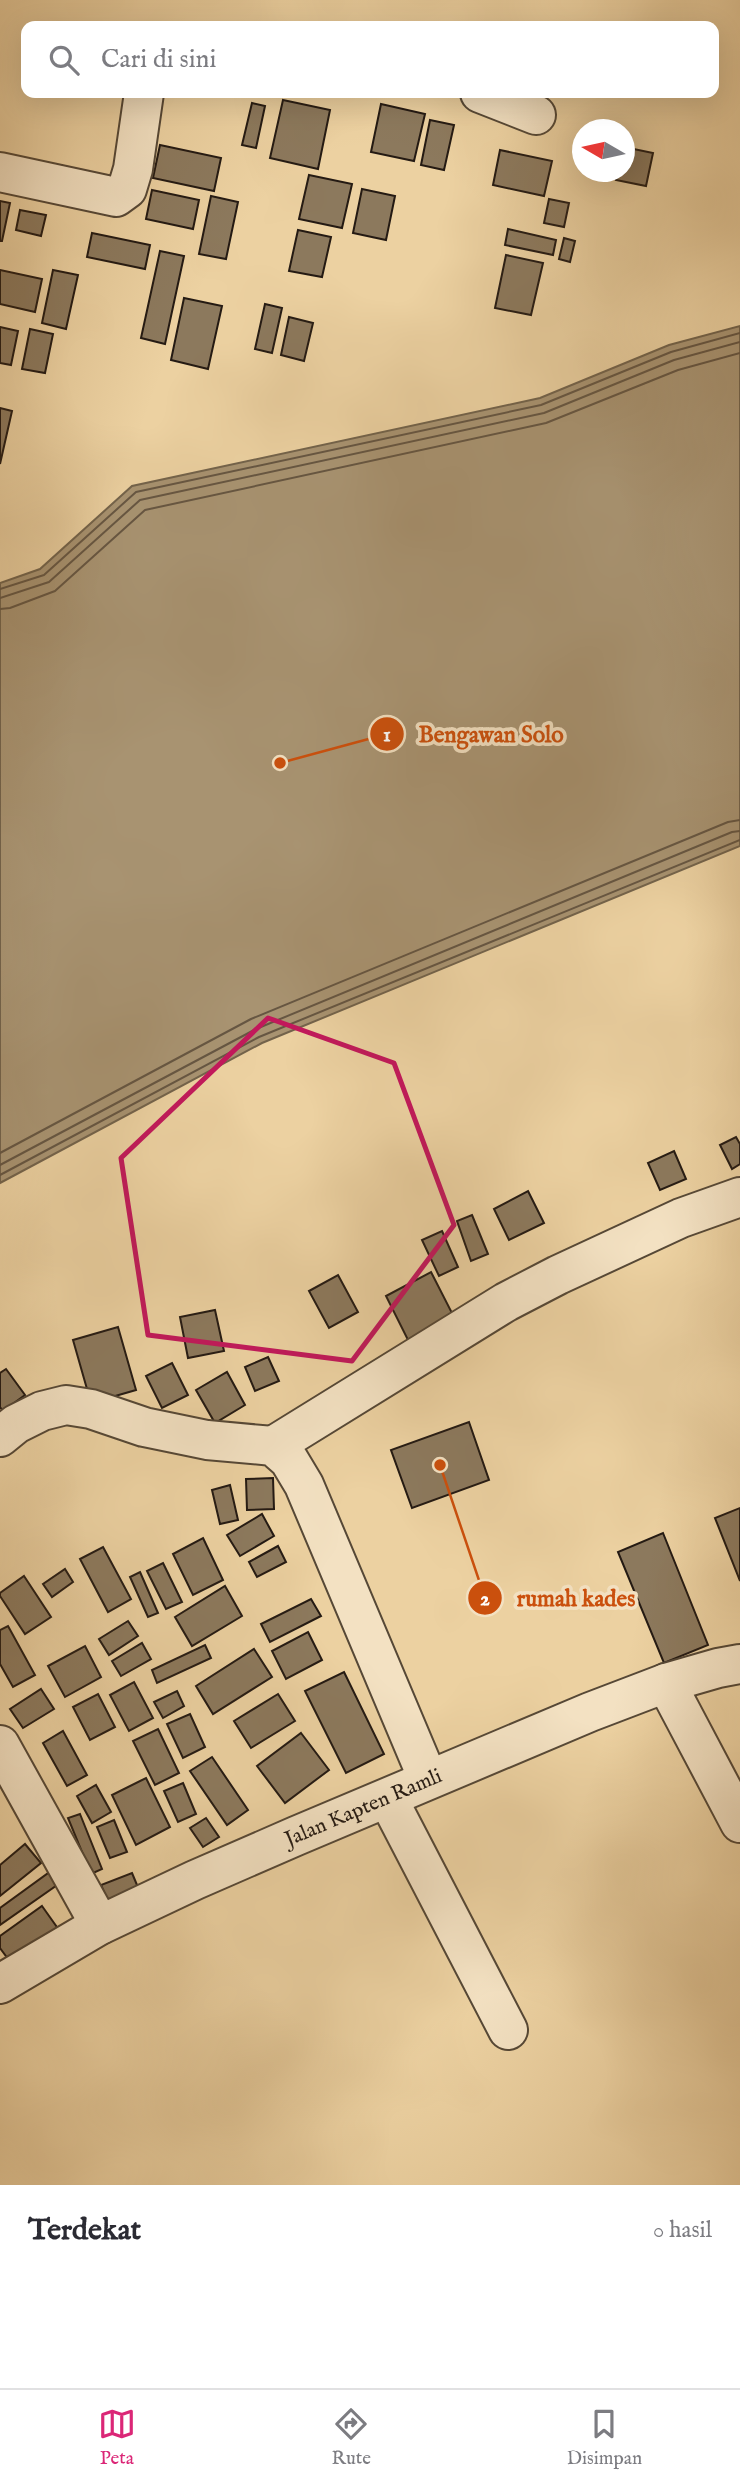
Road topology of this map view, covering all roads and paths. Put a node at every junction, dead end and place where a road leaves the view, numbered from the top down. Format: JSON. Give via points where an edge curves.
{"nodes":[{"id":1,"x":143,"y":98,"type":"edge"},
{"id":2,"x":493,"y":98,"type":"edge"},
{"id":3,"x":536,"y":115,"type":"dead end"},
{"id":4,"x":0,"y":172,"type":"edge"},
{"id":5,"x":740,"y":1197,"type":"edge"},
{"id":6,"x":0,"y":1437,"type":"edge"},
{"id":7,"x":273,"y":1446,"type":"junction"},
{"id":8,"x":740,"y":1664,"type":"edge"},
{"id":9,"x":666,"y":1684,"type":"junction"},
{"id":10,"x":0,"y":1745,"type":"edge"},
{"id":11,"x":428,"y":1779,"type":"junction"},
{"id":12,"x":388,"y":1799,"type":"junction"},
{"id":13,"x":740,"y":1823,"type":"edge"},
{"id":14,"x":100,"y":1925,"type":"junction"},
{"id":15,"x":0,"y":1984,"type":"edge"},
{"id":16,"x":508,"y":2030,"type":"dead end"}],
"edges":[{"from":1,"to":4,"type":"street","via":[[133,169],[127,189],[116,197]]},
{"from":2,"to":3,"type":"street"},
{"from":5,"to":7,"type":"street","via":[[681,1219],[516,1297]]},
{"from":6,"to":7,"type":"street","via":[[42,1410],[66,1405],[194,1438]]},
{"from":7,"to":11,"type":"street","via":[[289,1460],[304,1485]]},
{"from":8,"to":9,"type":"street","name":"Jalan Kapten Ramli"},
{"from":9,"to":11,"type":"street","name":"Jalan Kapten Ramli"},
{"from":9,"to":13,"type":"street"},
{"from":10,"to":14,"type":"street"},
{"from":11,"to":12,"type":"street","name":"Jalan Kapten Ramli"},
{"from":12,"to":14,"type":"street","name":"Jalan Kapten Ramli"},
{"from":12,"to":16,"type":"street"},
{"from":14,"to":15,"type":"street","name":"Jalan Kapten Ramli"}]}
